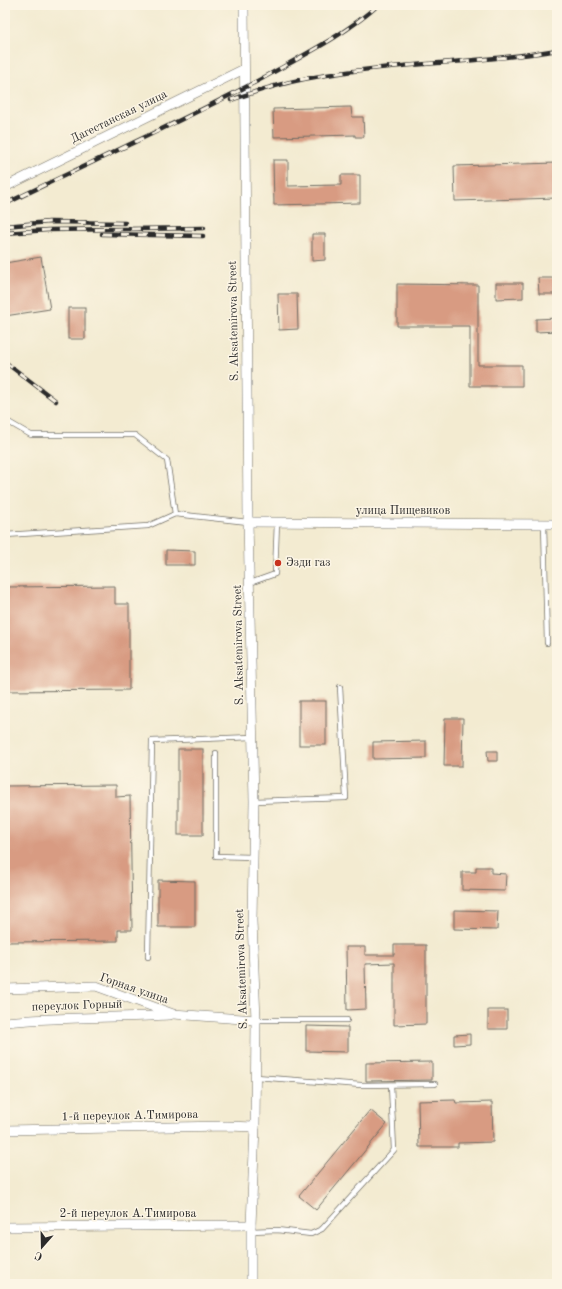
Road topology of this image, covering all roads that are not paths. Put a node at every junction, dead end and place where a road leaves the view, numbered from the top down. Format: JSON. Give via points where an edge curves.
{"nodes":[{"id":1,"x":244,"y":5,"type":"edge"},
{"id":2,"x":244,"y":69,"type":"junction"},
{"id":3,"x":5,"y":187,"type":"edge"},
{"id":4,"x":5,"y":420,"type":"edge"},
{"id":5,"x":175,"y":514,"type":"junction"},
{"id":6,"x":248,"y":522,"type":"junction"},
{"id":7,"x":277,"y":522,"type":"junction"},
{"id":8,"x":544,"y":524,"type":"junction"},
{"id":9,"x":557,"y":524,"type":"edge"},
{"id":10,"x":5,"y":535,"type":"edge"},
{"id":11,"x":250,"y":583,"type":"junction"},
{"id":12,"x":547,"y":643,"type":"dead end"},
{"id":13,"x":340,"y":687,"type":"dead end"},
{"id":14,"x":253,"y":737,"type":"junction"},
{"id":15,"x":216,"y":753,"type":"dead end"},
{"id":16,"x":254,"y":801,"type":"junction"},
{"id":17,"x":253,"y":857,"type":"junction"},
{"id":18,"x":148,"y":957,"type":"dead end"},
{"id":19,"x":5,"y":989,"type":"edge"},
{"id":20,"x":173,"y":1014,"type":"junction"},
{"id":21,"x":256,"y":1020,"type":"junction"},
{"id":22,"x":347,"y":1020,"type":"dead end"},
{"id":23,"x":5,"y":1022,"type":"edge"},
{"id":24,"x":256,"y":1078,"type":"junction"},
{"id":25,"x":391,"y":1084,"type":"junction"},
{"id":26,"x":435,"y":1084,"type":"dead end"},
{"id":27,"x":255,"y":1127,"type":"junction"},
{"id":28,"x":5,"y":1130,"type":"edge"},
{"id":29,"x":5,"y":1227,"type":"edge"},
{"id":30,"x":251,"y":1228,"type":"junction"},
{"id":31,"x":251,"y":1284,"type":"edge"}],
"edges":[{"from":1,"to":2,"type":"street","name":"S. Aksatemirova Street"},
{"from":2,"to":3,"type":"street","name":"Дагестанская улица"},
{"from":2,"to":6,"type":"street","name":"S. Aksatemirova Street"},
{"from":4,"to":5,"type":"lane","via":[[31,435],[135,434],[167,460]]},
{"from":5,"to":6,"type":"lane"},
{"from":5,"to":10,"type":"lane","via":[[148,526]]},
{"from":6,"to":7,"type":"street","name":"улица Пищевиков"},
{"from":6,"to":11,"type":"street","name":"S. Aksatemirova Street"},
{"from":7,"to":8,"type":"street","name":"улица Пищевиков"},
{"from":7,"to":11,"type":"lane","via":[[275,574]]},
{"from":8,"to":9,"type":"street","name":"улица Пищевиков"},
{"from":8,"to":12,"type":"lane"},
{"from":11,"to":14,"type":"street","name":"S. Aksatemirova Street"},
{"from":13,"to":16,"type":"lane","via":[[346,798]]},
{"from":14,"to":16,"type":"street","name":"S. Aksatemirova Street"},
{"from":14,"to":18,"type":"lane","via":[[152,741]]},
{"from":15,"to":17,"type":"lane","via":[[216,856]]},
{"from":16,"to":17,"type":"street","name":"S. Aksatemirova Street"},
{"from":17,"to":21,"type":"street","name":"S. Aksatemirova Street","via":[[252,921]]},
{"from":19,"to":20,"type":"street","name":"Горная улица","via":[[96,986]]},
{"from":20,"to":21,"type":"street","name":"Горная улица"},
{"from":20,"to":23,"type":"street","name":"переулок Горный"},
{"from":21,"to":22,"type":"lane"},
{"from":21,"to":24,"type":"street","name":"S. Aksatemirova Street"},
{"from":24,"to":25,"type":"lane","via":[[361,1085]]},
{"from":24,"to":27,"type":"street","name":"S. Aksatemirova Street"},
{"from":25,"to":26,"type":"lane"},
{"from":25,"to":30,"type":"lane","via":[[394,1150],[322,1229],[311,1234]]},
{"from":27,"to":28,"type":"street","name":"1-й переулок А.Тимирова"},
{"from":27,"to":30,"type":"street","name":"S. Aksatemirova Street"},
{"from":29,"to":30,"type":"street","name":"2-й переулок А.Тимирова"},
{"from":30,"to":31,"type":"street","name":"S. Aksatemirova Street"}]}
